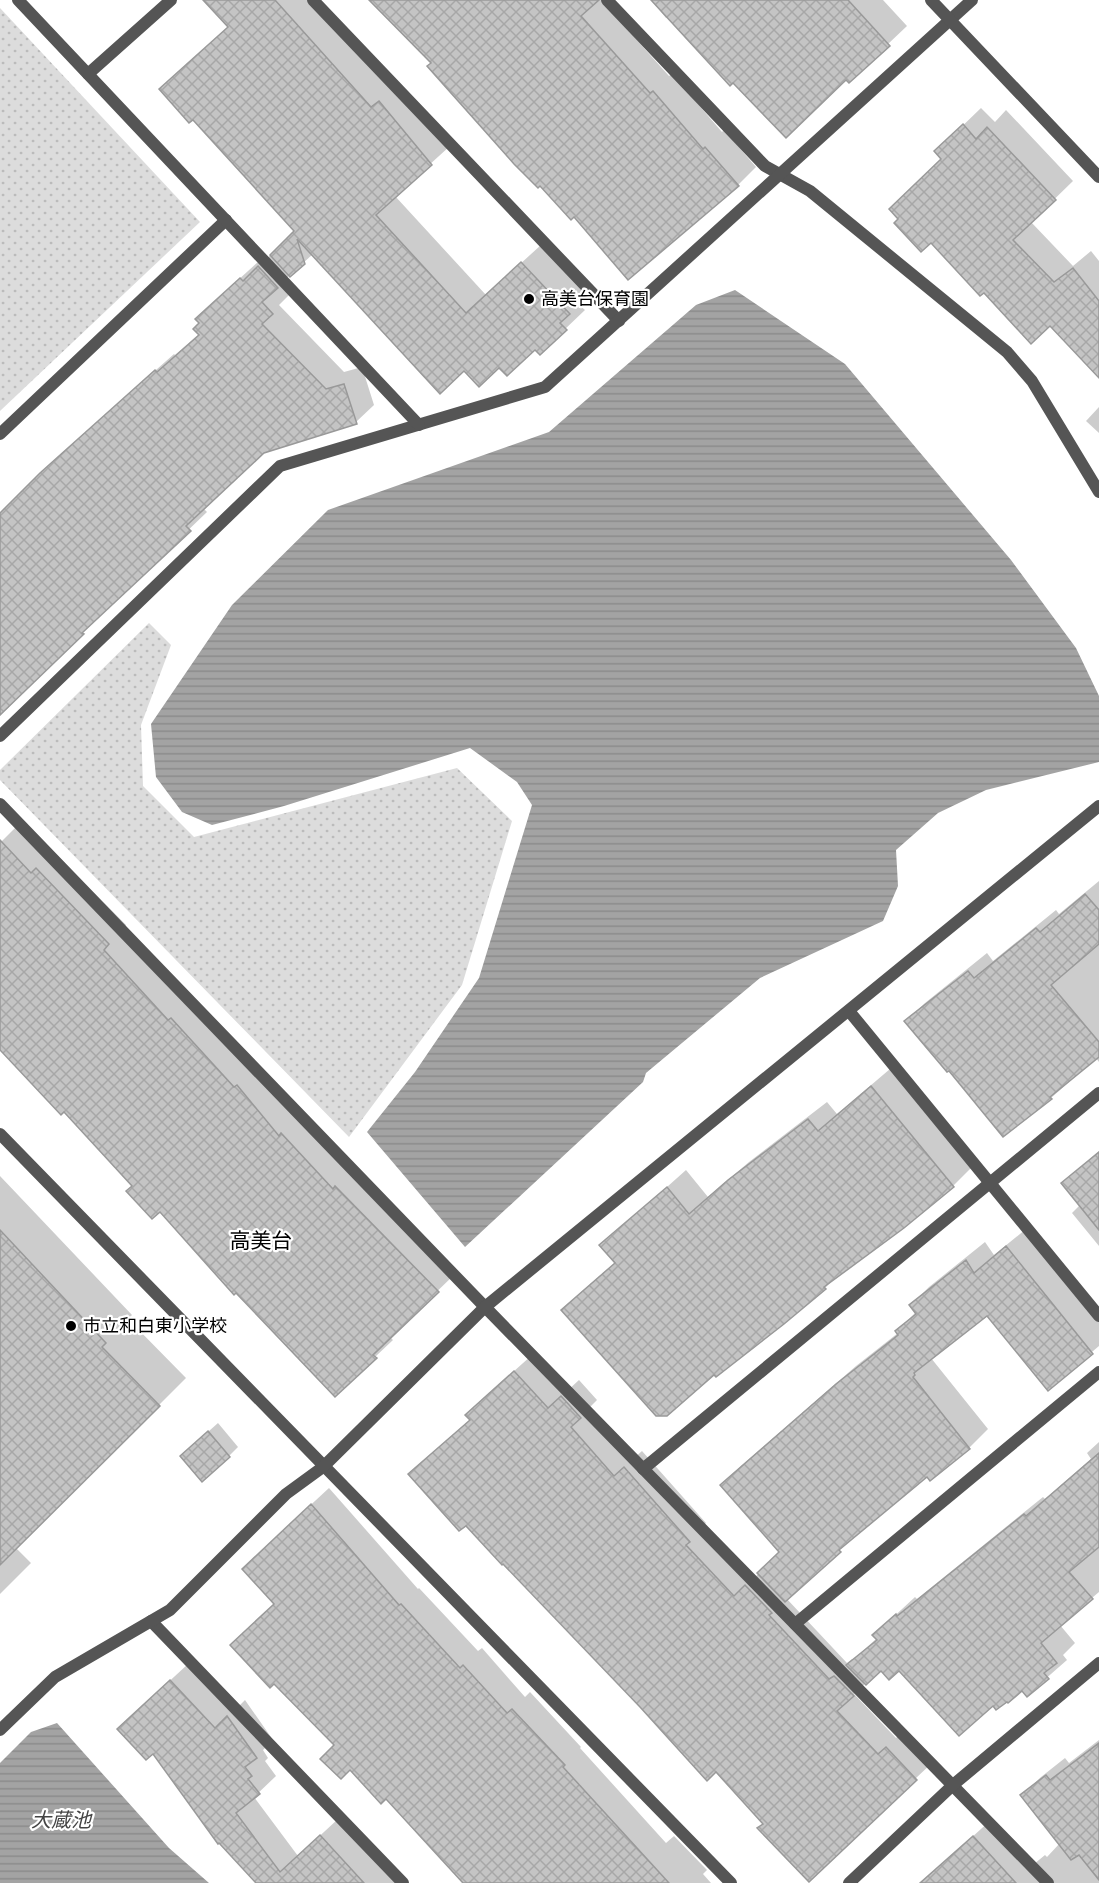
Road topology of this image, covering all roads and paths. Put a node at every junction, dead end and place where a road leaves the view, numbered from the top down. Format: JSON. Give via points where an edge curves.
{"nodes":[{"id":1,"x":18,"y":0,"type":"edge"},
{"id":2,"x":171,"y":0,"type":"edge"},
{"id":3,"x":313,"y":0,"type":"edge"},
{"id":4,"x":607,"y":0,"type":"edge"},
{"id":5,"x":931,"y":0,"type":"edge"},
{"id":6,"x":972,"y":0,"type":"edge"},
{"id":7,"x":951,"y":21,"type":"junction"},
{"id":8,"x":88,"y":74,"type":"junction"},
{"id":9,"x":781,"y":175,"type":"junction"},
{"id":10,"x":1099,"y":177,"type":"edge"},
{"id":11,"x":226,"y":220,"type":"junction"},
{"id":12,"x":619,"y":321,"type":"junction"},
{"id":13,"x":419,"y":425,"type":"junction"},
{"id":14,"x":0,"y":434,"type":"edge"},
{"id":15,"x":1099,"y":492,"type":"edge"},
{"id":16,"x":0,"y":736,"type":"edge"},
{"id":17,"x":0,"y":804,"type":"edge"},
{"id":18,"x":1099,"y":806,"type":"edge"},
{"id":19,"x":849,"y":1011,"type":"junction"},
{"id":20,"x":1099,"y":1093,"type":"edge"},
{"id":21,"x":0,"y":1134,"type":"edge"},
{"id":22,"x":990,"y":1183,"type":"junction"},
{"id":23,"x":485,"y":1307,"type":"junction"},
{"id":24,"x":1099,"y":1316,"type":"edge"},
{"id":25,"x":1099,"y":1372,"type":"edge"},
{"id":26,"x":323,"y":1467,"type":"junction"},
{"id":27,"x":643,"y":1469,"type":"junction"},
{"id":28,"x":151,"y":1621,"type":"junction"},
{"id":29,"x":795,"y":1624,"type":"junction"},
{"id":30,"x":1099,"y":1663,"type":"edge"},
{"id":31,"x":0,"y":1730,"type":"edge"},
{"id":32,"x":953,"y":1785,"type":"junction"},
{"id":33,"x":403,"y":1883,"type":"edge"},
{"id":34,"x":731,"y":1883,"type":"edge"},
{"id":35,"x":849,"y":1883,"type":"edge"},
{"id":36,"x":1048,"y":1883,"type":"edge"}],
"edges":[{"from":1,"to":8,"type":"street"},
{"from":2,"to":8,"type":"street"},
{"from":3,"to":12,"type":"street"},
{"from":4,"to":9,"type":"street","via":[[765,166]]},
{"from":5,"to":7,"type":"street"},
{"from":6,"to":7,"type":"street"},
{"from":7,"to":9,"type":"street"},
{"from":7,"to":10,"type":"street"},
{"from":8,"to":11,"type":"street"},
{"from":9,"to":12,"type":"street"},
{"from":9,"to":15,"type":"street","via":[[810,191],[1007,352],[1032,381]]},
{"from":11,"to":13,"type":"street"},
{"from":11,"to":14,"type":"street"},
{"from":12,"to":13,"type":"street","via":[[545,387]]},
{"from":13,"to":16,"type":"street","via":[[280,466]]},
{"from":17,"to":23,"type":"street"},
{"from":18,"to":19,"type":"street"},
{"from":19,"to":22,"type":"street"},
{"from":19,"to":23,"type":"street"},
{"from":20,"to":22,"type":"street"},
{"from":21,"to":26,"type":"street"},
{"from":22,"to":24,"type":"street"},
{"from":22,"to":27,"type":"street"},
{"from":23,"to":26,"type":"street"},
{"from":23,"to":27,"type":"street"},
{"from":25,"to":29,"type":"street"},
{"from":26,"to":28,"type":"street","via":[[286,1494],[170,1610]]},
{"from":26,"to":34,"type":"street"},
{"from":27,"to":29,"type":"street"},
{"from":28,"to":31,"type":"street","via":[[55,1677]]},
{"from":28,"to":33,"type":"street"},
{"from":29,"to":32,"type":"street"},
{"from":30,"to":32,"type":"street"},
{"from":32,"to":35,"type":"street"},
{"from":32,"to":36,"type":"street"}]}
